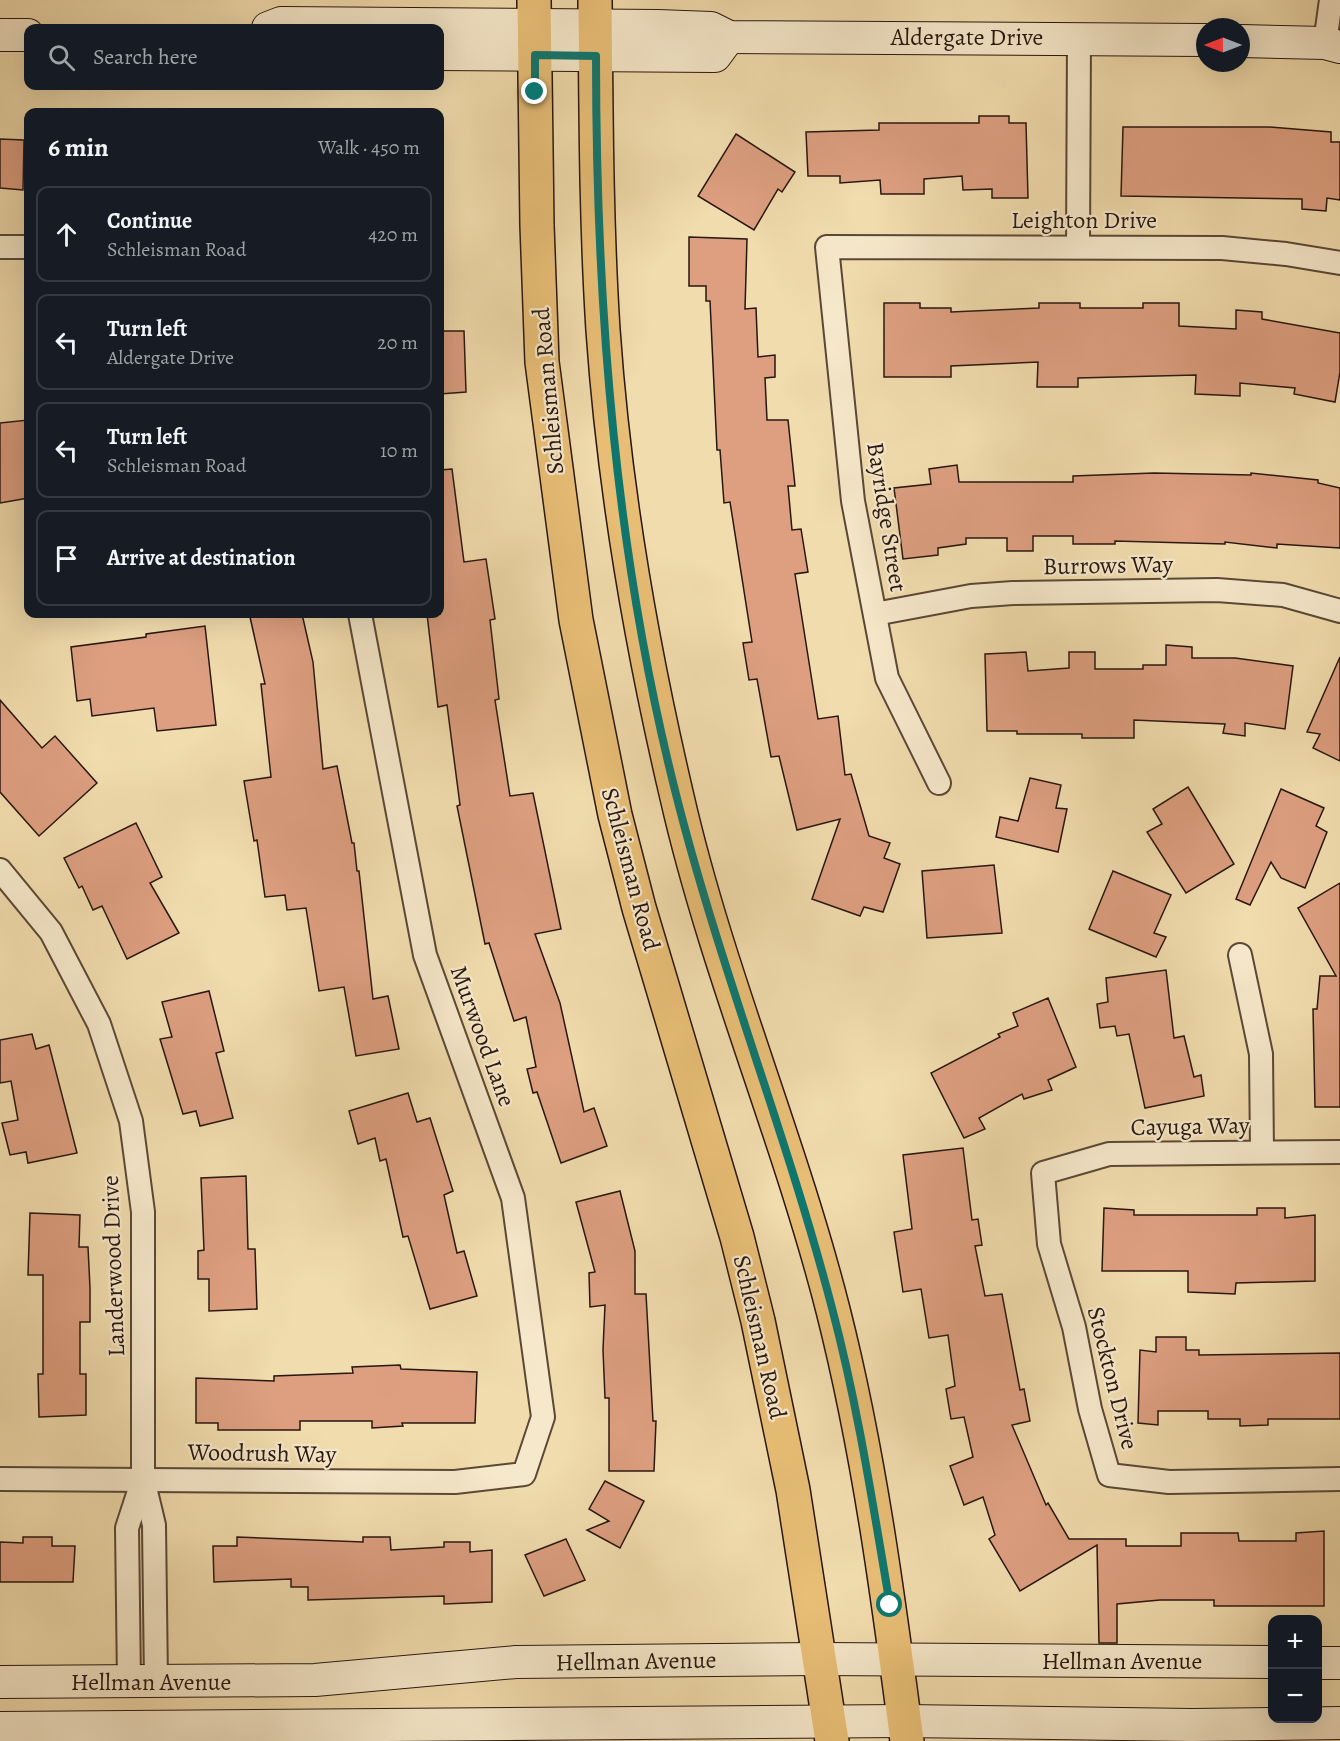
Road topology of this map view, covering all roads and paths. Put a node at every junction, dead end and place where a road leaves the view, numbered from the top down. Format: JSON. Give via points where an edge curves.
{"nodes":[{"id":1,"x":1331,"y":0,"type":"edge"},
{"id":2,"x":278,"y":24,"type":"edge"},
{"id":3,"x":344,"y":24,"type":"edge"},
{"id":4,"x":444,"y":26,"type":"edge"},
{"id":5,"x":534,"y":27,"type":"edge"},
{"id":6,"x":596,"y":27,"type":"edge"},
{"id":7,"x":0,"y":35,"type":"edge"},
{"id":8,"x":24,"y":35,"type":"edge"},
{"id":9,"x":1079,"y":38,"type":"junction"},
{"id":10,"x":1196,"y":40,"type":"edge"},
{"id":11,"x":1250,"y":41,"type":"edge"},
{"id":12,"x":1332,"y":45,"type":"edge"},
{"id":13,"x":444,"y":53,"type":"edge"},
{"id":14,"x":0,"y":247,"type":"edge"},
{"id":15,"x":24,"y":247,"type":"edge"},
{"id":16,"x":827,"y":247,"type":"joint"},
{"id":17,"x":1078,"y":247,"type":"junction"},
{"id":18,"x":1340,"y":263,"type":"edge"},
{"id":19,"x":1340,"y":611,"type":"edge"},
{"id":20,"x":875,"y":614,"type":"junction"},
{"id":21,"x":361,"y":618,"type":"edge"},
{"id":22,"x":939,"y":783,"type":"dead end"},
{"id":23,"x":0,"y":870,"type":"edge"},
{"id":24,"x":1240,"y":955,"type":"dead end"},
{"id":25,"x":1262,"y":1152,"type":"junction"},
{"id":26,"x":1340,"y":1152,"type":"edge"},
{"id":27,"x":1043,"y":1173,"type":"joint"},
{"id":28,"x":524,"y":1474,"type":"joint"},
{"id":29,"x":0,"y":1479,"type":"edge"},
{"id":30,"x":143,"y":1479,"type":"junction"},
{"id":31,"x":1340,"y":1479,"type":"edge"},
{"id":32,"x":820,"y":1659,"type":"junction"},
{"id":33,"x":897,"y":1660,"type":"junction"},
{"id":34,"x":1268,"y":1662,"type":"edge"},
{"id":35,"x":1322,"y":1663,"type":"edge"},
{"id":36,"x":1340,"y":1663,"type":"edge"},
{"id":37,"x":0,"y":1682,"type":"edge"},
{"id":38,"x":142,"y":1682,"type":"junction"},
{"id":39,"x":1340,"y":1723,"type":"edge"},
{"id":40,"x":0,"y":1728,"type":"edge"},
{"id":41,"x":906,"y":1731,"type":"edge"},
{"id":42,"x":831,"y":1732,"type":"edge"}],
"edges":[{"from":1,"to":12,"type":"street"},
{"from":2,"to":3,"type":"main road"},
{"from":4,"to":5,"type":"main road"},
{"from":5,"to":6,"type":"main road","name":"Aldergate Drive"},
{"from":5,"to":13,"type":"main road"},
{"from":5,"to":32,"type":"main road","name":"Schleisman Road","via":[[542,363],[576,620],[639,908],[737,1237],[758,1321],[793,1490]]},
{"from":6,"to":9,"type":"main road","name":"Aldergate Drive","via":[[715,56],[729,37]]},
{"from":6,"to":33,"type":"main road","via":[[603,332],[629,562],[648,668],[708,914],[833,1310],[864,1451]]},
{"from":7,"to":8,"type":"main road"},
{"from":9,"to":10,"type":"main road","name":"Aldergate Drive"},
{"from":9,"to":17,"type":"street"},
{"from":11,"to":12,"type":"main road"},
{"from":14,"to":15,"type":"street"},
{"from":16,"to":17,"type":"street","name":"Leighton Drive"},
{"from":16,"to":20,"type":"street","name":"Bayridge Street","via":[[853,501]]},
{"from":17,"to":18,"type":"street","name":"Leighton Drive","via":[[1222,249]]},
{"from":19,"to":20,"type":"street","name":"Burrows Way","via":[[1283,595],[1217,590],[1013,593],[971,596]]},
{"from":20,"to":22,"type":"street","name":"Bayridge Street","via":[[887,678]]},
{"from":21,"to":28,"type":"street","name":"Murwood Lane","via":[[425,955],[513,1198],[543,1417]]},
{"from":23,"to":30,"type":"street","name":"Landerwood Drive","via":[[51,932],[99,1024],[131,1121],[143,1212]]},
{"from":24,"to":25,"type":"street","via":[[1261,1054]]},
{"from":25,"to":26,"type":"street","name":"Cayuga Way"},
{"from":25,"to":27,"type":"street","name":"Cayuga Way","via":[[1109,1154]]},
{"from":27,"to":31,"type":"street","name":"Stockton Drive","via":[[1049,1244],[1074,1327],[1090,1409],[1109,1475],[1169,1482]]},
{"from":28,"to":30,"type":"street","name":"Woodrush Way","via":[[455,1482]]},
{"from":29,"to":30,"type":"street","name":"Woodrush Way"},
{"from":30,"to":38,"type":"street","name":"Landerwood Drive","via":[[154,1525]]},
{"from":32,"to":33,"type":"main road","name":"Hellman Avenue"},
{"from":32,"to":38,"type":"main road","name":"Hellman Avenue","via":[[516,1662],[315,1680]]},
{"from":32,"to":42,"type":"main road","name":"Schleisman Road"},
{"from":33,"to":34,"type":"main road","name":"Hellman Avenue"},
{"from":33,"to":41,"type":"main road"},
{"from":35,"to":36,"type":"main road"},
{"from":37,"to":38,"type":"main road","name":"Hellman Avenue"},
{"from":39,"to":41,"type":"main road","name":"Hellman Avenue"},
{"from":40,"to":42,"type":"main road","name":"Hellman Avenue"},
{"from":41,"to":42,"type":"main road","name":"Hellman Avenue"}]}
